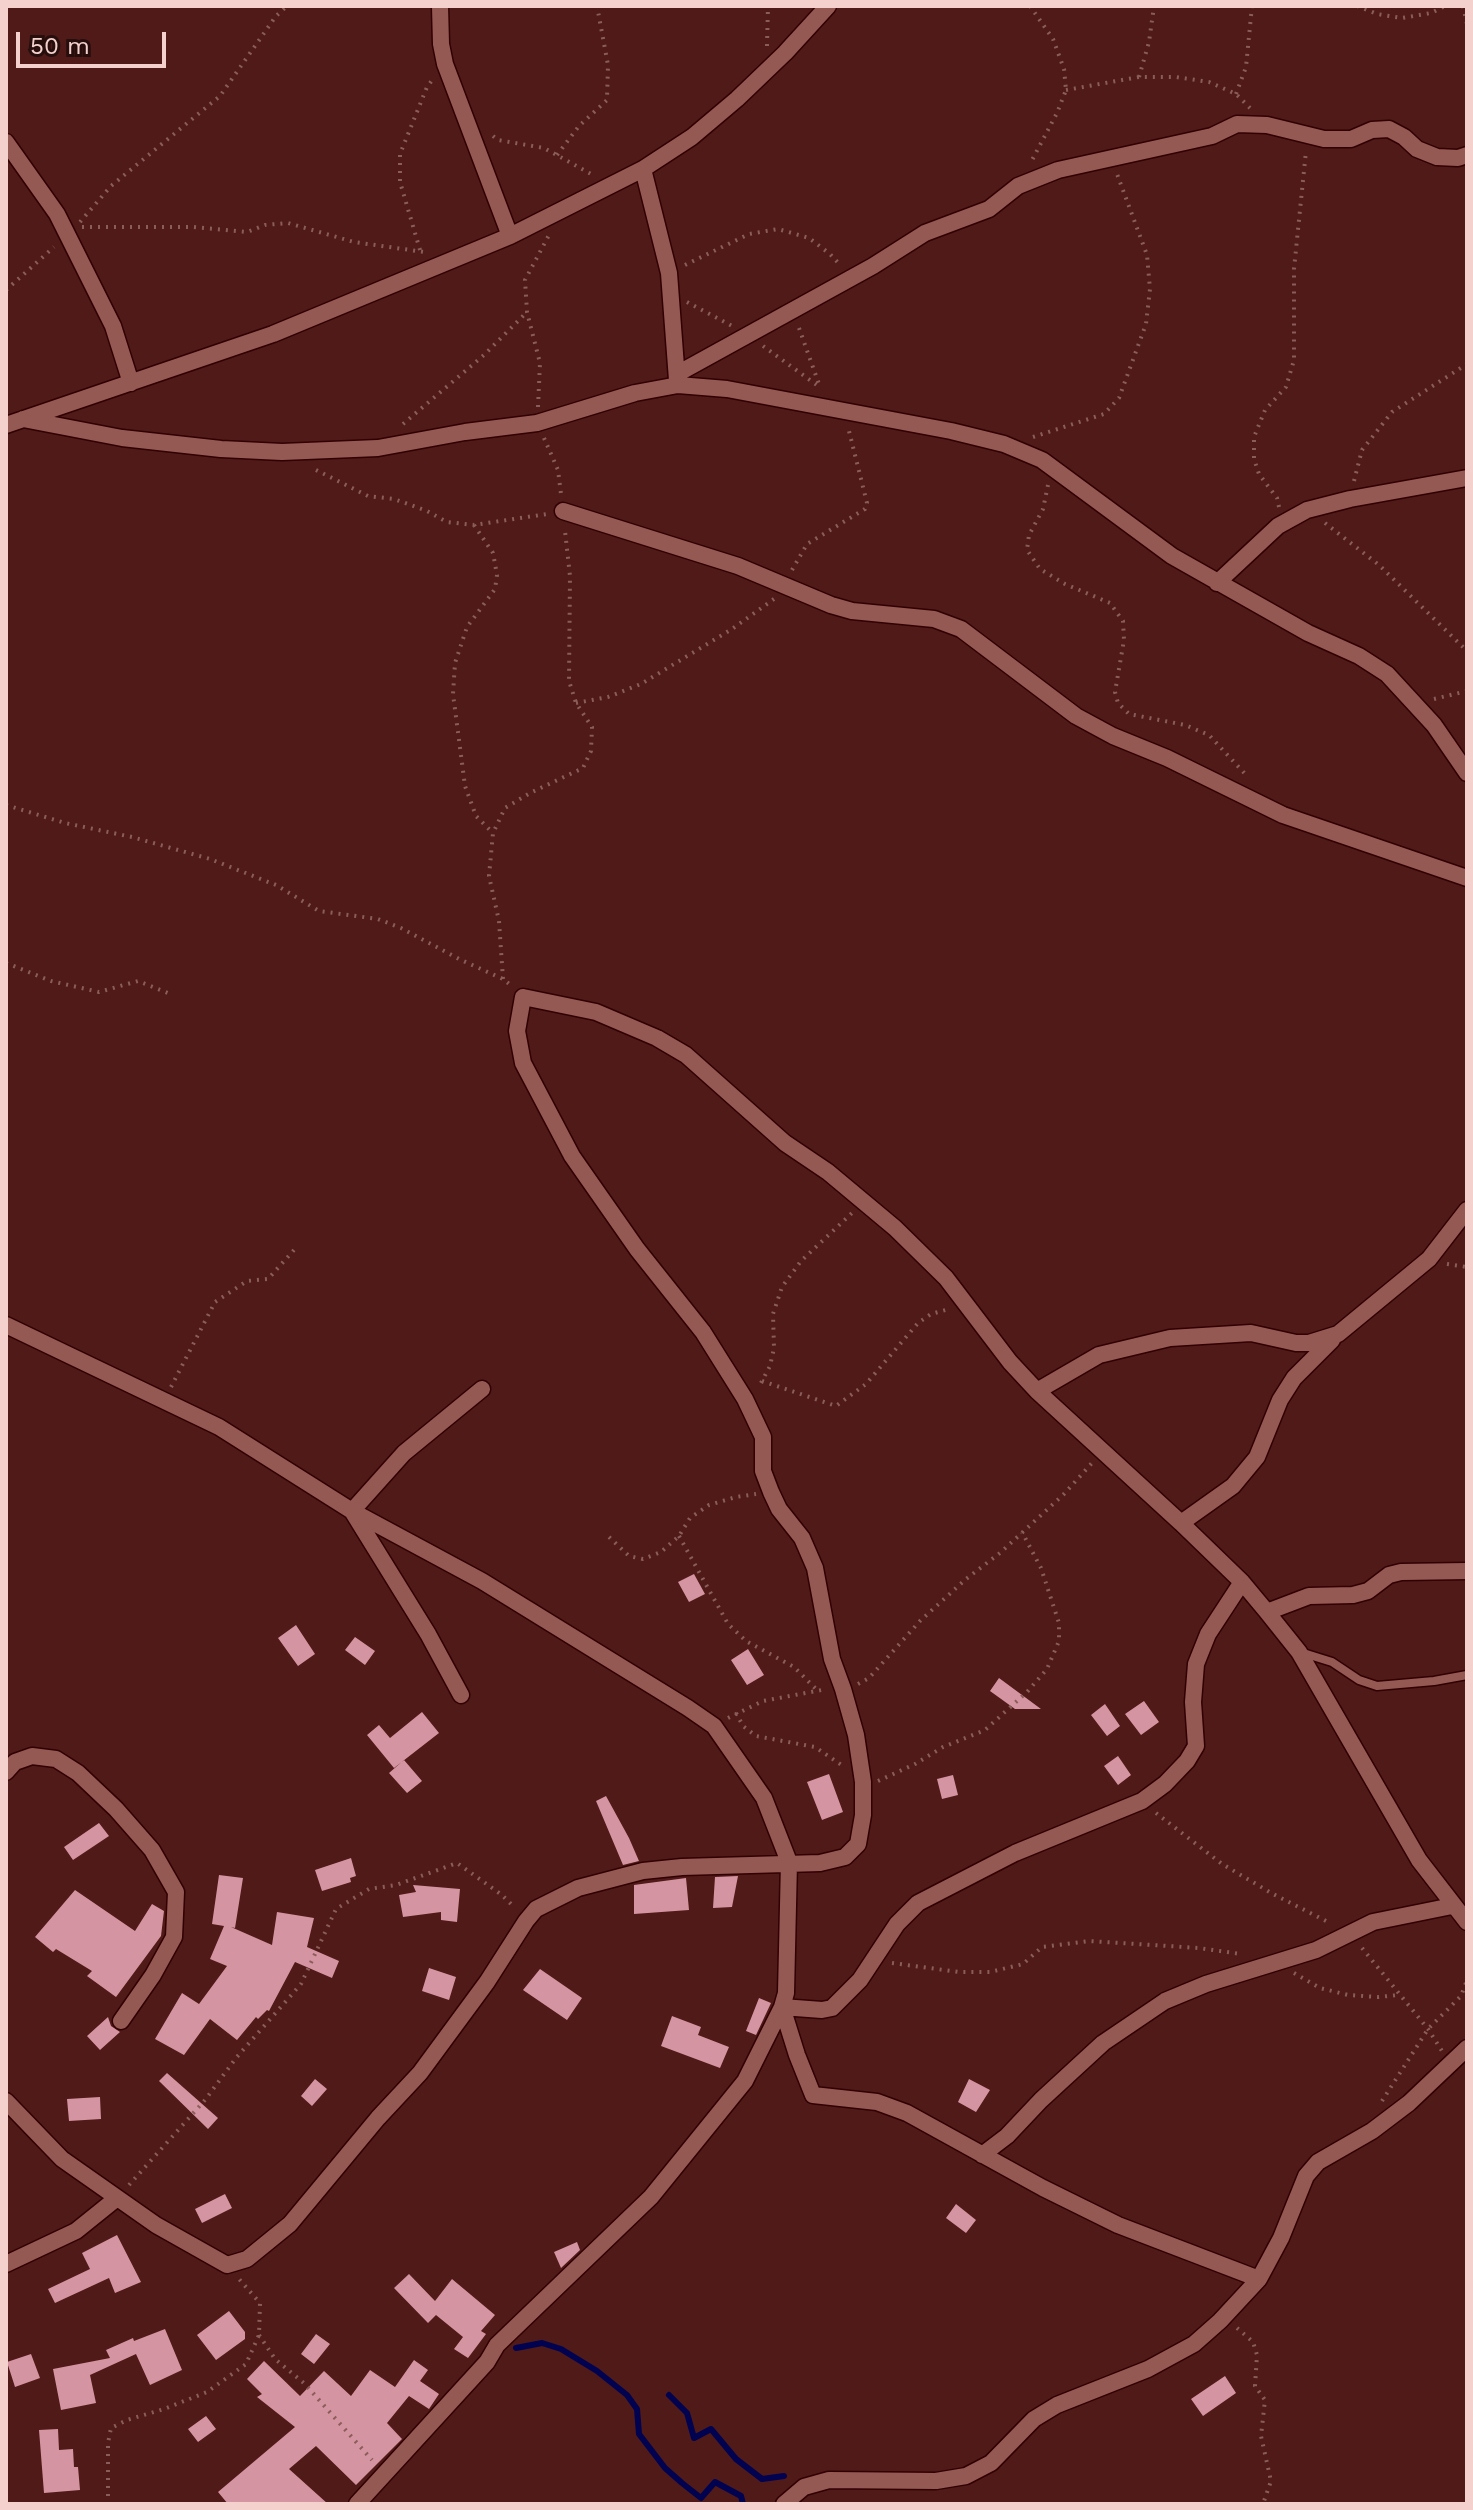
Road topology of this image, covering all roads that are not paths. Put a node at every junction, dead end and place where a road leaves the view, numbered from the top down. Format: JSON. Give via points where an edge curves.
{"nodes":[{"id":1,"x":440,"y":6,"type":"edge"},
{"id":2,"x":828,"y":6,"type":"edge"},
{"id":3,"x":6,"y":142,"type":"edge"},
{"id":4,"x":1467,"y":155,"type":"edge"},
{"id":5,"x":643,"y":169,"type":"junction"},
{"id":6,"x":510,"y":236,"type":"junction"},
{"id":7,"x":677,"y":379,"type":"junction"},
{"id":8,"x":131,"y":383,"type":"junction"},
{"id":9,"x":23,"y":419,"type":"junction"},
{"id":10,"x":6,"y":425,"type":"edge"},
{"id":11,"x":1467,"y":478,"type":"edge"},
{"id":12,"x":563,"y":511,"type":"road end"},
{"id":13,"x":1217,"y":583,"type":"junction"},
{"id":14,"x":1467,"y":773,"type":"edge"},
{"id":15,"x":1467,"y":878,"type":"edge"},
{"id":16,"x":1467,"y":1210,"type":"edge"},
{"id":17,"x":6,"y":1325,"type":"edge"},
{"id":18,"x":1338,"y":1334,"type":"junction"},
{"id":19,"x":482,"y":1389,"type":"dead end"},
{"id":20,"x":1037,"y":1391,"type":"junction"},
{"id":21,"x":352,"y":1511,"type":"junction"},
{"id":22,"x":1181,"y":1523,"type":"junction"},
{"id":23,"x":1467,"y":1571,"type":"edge"},
{"id":24,"x":1242,"y":1582,"type":"junction"},
{"id":25,"x":1267,"y":1612,"type":"junction"},
{"id":26,"x":1299,"y":1652,"type":"junction"},
{"id":27,"x":1467,"y":1675,"type":"edge"},
{"id":28,"x":461,"y":1695,"type":"dead end"},
{"id":29,"x":6,"y":1772,"type":"edge"},
{"id":30,"x":789,"y":1862,"type":"junction"},
{"id":31,"x":1452,"y":1906,"type":"junction"},
{"id":32,"x":1467,"y":1922,"type":"edge"},
{"id":33,"x":782,"y":2007,"type":"junction"},
{"id":34,"x":121,"y":2021,"type":"dead end"},
{"id":35,"x":1467,"y":2048,"type":"edge"},
{"id":36,"x":6,"y":2101,"type":"edge"},
{"id":37,"x":982,"y":2155,"type":"junction"},
{"id":38,"x":117,"y":2198,"type":"junction"},
{"id":39,"x":6,"y":2264,"type":"edge"},
{"id":40,"x":1259,"y":2279,"type":"junction"},
{"id":41,"x":357,"y":2504,"type":"edge"},
{"id":42,"x":784,"y":2504,"type":"edge"}],
"edges":[{"from":1,"to":6,"type":"street","via":[[445,64]]},
{"from":2,"to":5,"type":"street","via":[[770,68],[692,137]]},
{"from":3,"to":8,"type":"street","via":[[57,214],[113,326]]},
{"from":4,"to":7,"type":"street","via":[[1437,157],[1389,129],[1351,139],[1324,139],[1267,125],[1237,124],[1212,136],[1058,170],[1018,186],[989,209],[925,233]]},
{"from":5,"to":6,"type":"street"},
{"from":5,"to":7,"type":"street","via":[[669,273]]},
{"from":6,"to":8,"type":"street","via":[[273,334]]},
{"from":7,"to":9,"type":"street","via":[[537,423],[378,448],[221,449]]},
{"from":7,"to":13,"type":"street","via":[[1004,444],[1042,460]]},
{"from":8,"to":9,"type":"street"},
{"from":9,"to":10,"type":"street"},
{"from":11,"to":13,"type":"street","via":[[1307,510],[1278,526]]},
{"from":12,"to":15,"type":"street","via":[[738,566],[831,605],[934,619],[961,629],[1066,709],[1113,736],[1283,815]]},
{"from":13,"to":14,"type":"street","via":[[1387,674],[1416,703]]},
{"from":16,"to":18,"type":"street","via":[[1429,1259]]},
{"from":17,"to":21,"type":"street","via":[[219,1427]]},
{"from":18,"to":20,"type":"street","via":[[1309,1343],[1251,1333],[1170,1338],[1099,1355]]},
{"from":18,"to":22,"type":"street","via":[[1294,1378],[1257,1457],[1233,1486]]},
{"from":19,"to":21,"type":"street","via":[[404,1453]]},
{"from":20,"to":22,"type":"street"},
{"from":20,"to":30,"type":"street","via":[[946,1278],[895,1228],[785,1143],[686,1055],[596,1012],[523,997],[517,1031],[523,1063],[572,1156],[703,1332],[745,1399],[763,1437],[763,1471],[771,1492],[815,1568],[832,1659],[856,1735],[863,1815],[858,1844],[845,1857]]},
{"from":21,"to":28,"type":"street"},
{"from":21,"to":30,"type":"street","via":[[567,1631],[714,1726],[764,1798]]},
{"from":22,"to":24,"type":"street"},
{"from":23,"to":25,"type":"street","via":[[1401,1572],[1368,1591],[1309,1596]]},
{"from":24,"to":25,"type":"street"},
{"from":24,"to":33,"type":"street","via":[[1208,1634],[1196,1664],[1196,1746],[1180,1769],[1142,1801],[1015,1853],[918,1903],[832,2008]]},
{"from":25,"to":26,"type":"street"},
{"from":26,"to":27,"type":"lane","via":[[1332,1662],[1377,1686]]},
{"from":26,"to":31,"type":"street","via":[[1419,1860]]},
{"from":29,"to":34,"type":"street","via":[[32,1756],[56,1759],[78,1773],[152,1850],[176,1892],[174,1937]]},
{"from":30,"to":33,"type":"street"},
{"from":30,"to":38,"type":"street","via":[[643,1871],[578,1888],[536,1909],[420,2073],[290,2224],[247,2259],[227,2265]]},
{"from":31,"to":32,"type":"street"},
{"from":31,"to":37,"type":"street","via":[[1373,1922],[1316,1950],[1165,2001],[1127,2025]]},
{"from":33,"to":37,"type":"street","via":[[813,2095],[877,2102]]},
{"from":33,"to":41,"type":"street","via":[[745,2081],[690,2152],[620,2228],[497,2345]]},
{"from":35,"to":40,"type":"street","via":[[1409,2103],[1318,2162],[1306,2176]]},
{"from":36,"to":38,"type":"street","via":[[62,2159]]},
{"from":37,"to":40,"type":"street","via":[[1118,2225]]},
{"from":38,"to":39,"type":"street","via":[[76,2231]]},
{"from":40,"to":42,"type":"street","via":[[1194,2344],[1148,2369],[1057,2405],[1034,2419],[991,2463],[966,2476],[936,2481],[829,2480],[804,2487]]}]}
